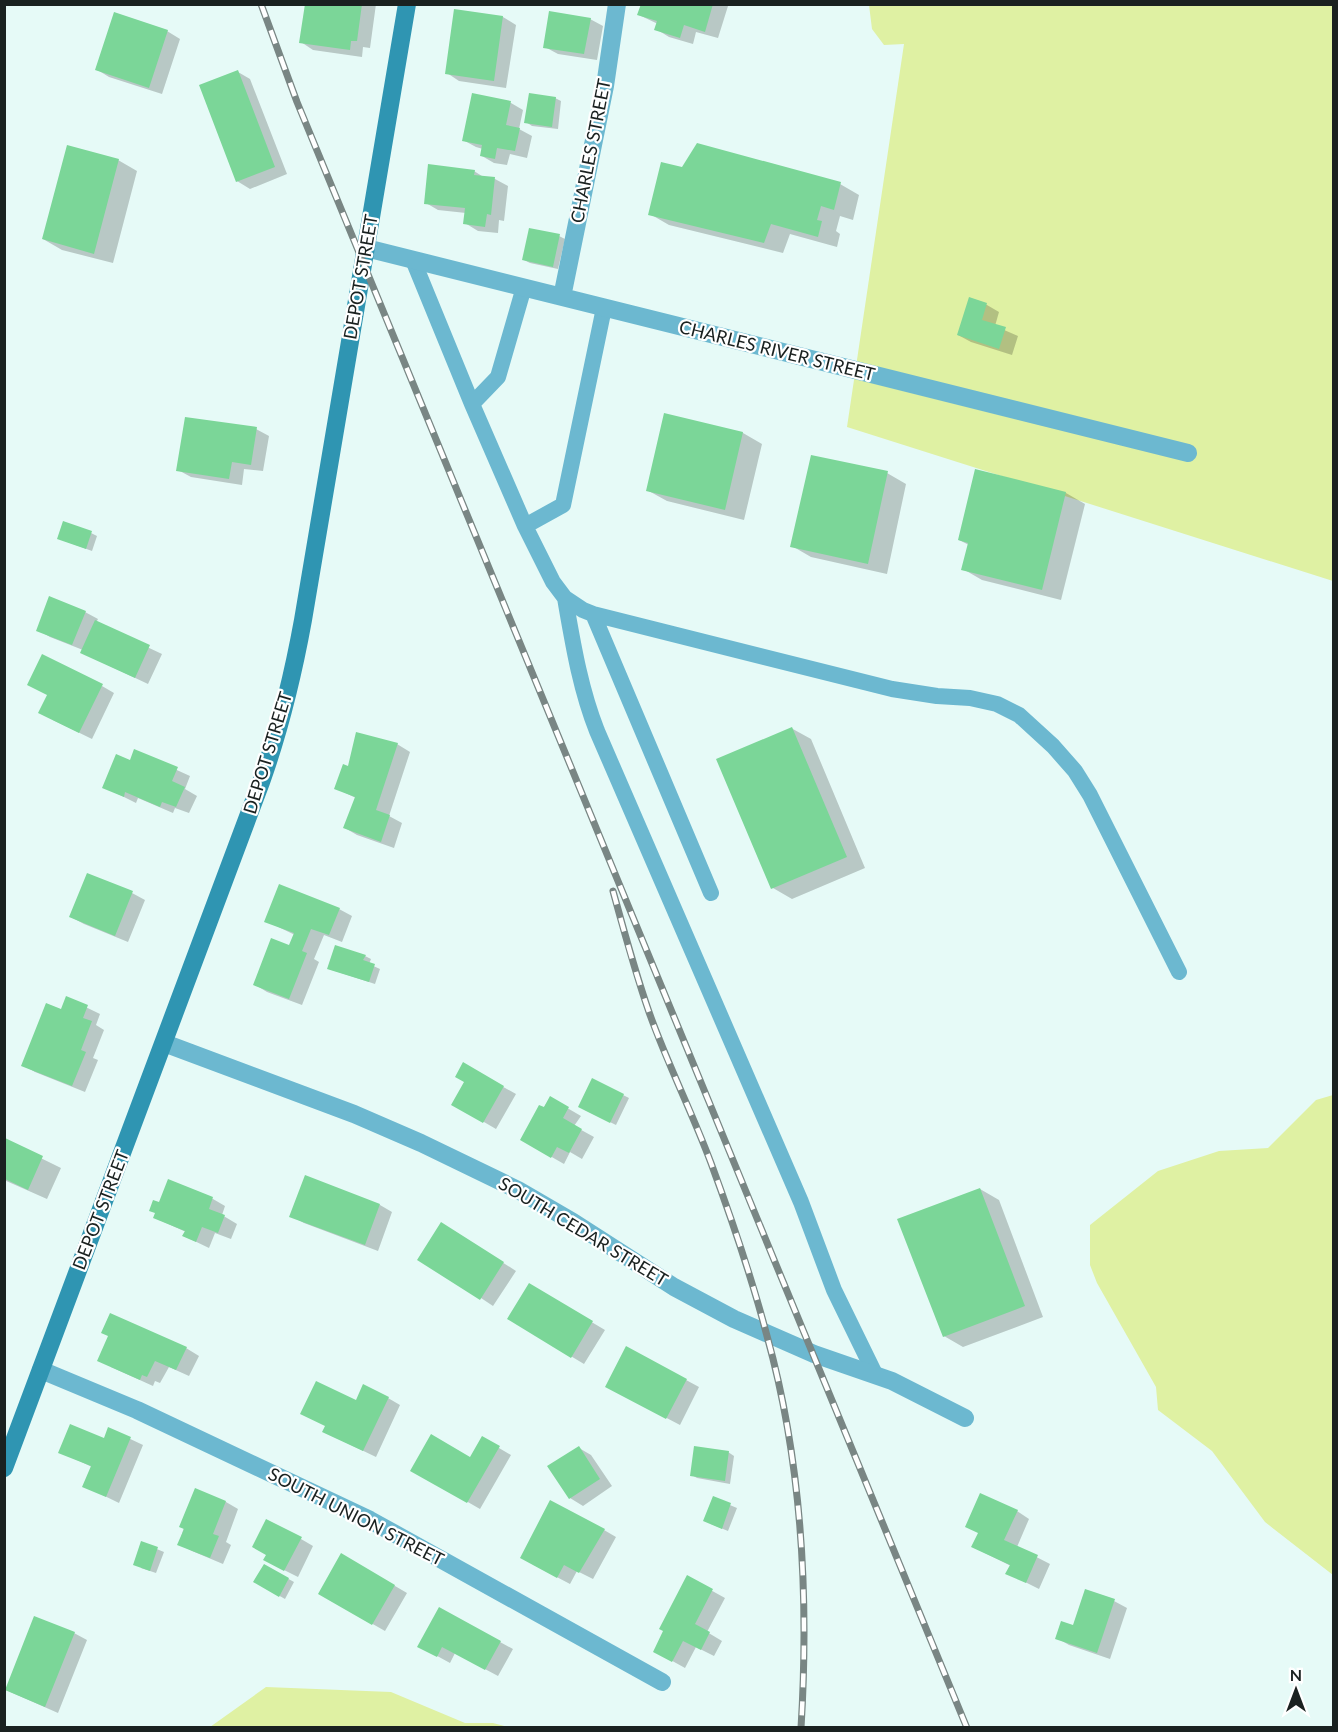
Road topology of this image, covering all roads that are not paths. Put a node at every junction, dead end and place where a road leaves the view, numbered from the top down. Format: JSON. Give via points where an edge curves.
{"nodes":[{"id":1,"x":406,"y":4,"type":"edge"},
{"id":2,"x":618,"y":4,"type":"edge"},
{"id":3,"x":366,"y":248,"type":"junction"},
{"id":4,"x":413,"y":260,"type":"junction"},
{"id":5,"x":524,"y":287,"type":"junction"},
{"id":6,"x":562,"y":297,"type":"junction"},
{"id":7,"x":604,"y":308,"type":"junction"},
{"id":8,"x":472,"y":404,"type":"junction"},
{"id":9,"x":1188,"y":453,"type":"dead end"},
{"id":10,"x":525,"y":526,"type":"junction"},
{"id":11,"x":565,"y":598,"type":"junction"},
{"id":12,"x":593,"y":614,"type":"junction"},
{"id":13,"x":711,"y":892,"type":"dead end"},
{"id":14,"x":1179,"y":972,"type":"dead end"},
{"id":15,"x":164,"y":1043,"type":"junction"},
{"id":16,"x":41,"y":1370,"type":"junction"},
{"id":17,"x":875,"y":1374,"type":"junction"},
{"id":18,"x":965,"y":1418,"type":"dead end"},
{"id":19,"x":4,"y":1468,"type":"edge"},
{"id":20,"x":662,"y":1682,"type":"dead end"}],
"edges":[{"from":1,"to":3,"type":"main road","name":"DEPOT STREET"},
{"from":2,"to":6,"type":"street","name":"CHARLES STREET"},
{"from":3,"to":4,"type":"street","name":"CHARLES RIVER STREET"},
{"from":3,"to":15,"type":"main road","name":"DEPOT STREET","via":[[286,702],[261,783]]},
{"from":4,"to":5,"type":"street","name":"CHARLES RIVER STREET"},
{"from":4,"to":8,"type":"lane"},
{"from":5,"to":6,"type":"street","name":"CHARLES RIVER STREET"},
{"from":5,"to":8,"type":"lane","via":[[498,377]]},
{"from":6,"to":7,"type":"street","name":"CHARLES RIVER STREET"},
{"from":7,"to":9,"type":"street","name":"CHARLES RIVER STREET"},
{"from":7,"to":10,"type":"lane","via":[[563,505]]},
{"from":8,"to":10,"type":"lane"},
{"from":10,"to":11,"type":"lane","via":[[552,582]]},
{"from":11,"to":12,"type":"lane"},
{"from":11,"to":17,"type":"lane","via":[[577,670],[597,731],[801,1202],[834,1290]]},
{"from":12,"to":13,"type":"lane"},
{"from":12,"to":14,"type":"lane","via":[[892,689],[970,698],[1009,709],[1053,746],[1075,771]]},
{"from":15,"to":16,"type":"main road","name":"DEPOT STREET"},
{"from":15,"to":17,"type":"street","name":"SOUTH CEDAR STREET","via":[[421,1143],[545,1205],[715,1310],[787,1344]]},
{"from":16,"to":19,"type":"main road","name":"DEPOT STREET"},
{"from":16,"to":20,"type":"street","name":"SOUTH UNION STREET","via":[[137,1410],[370,1520]]},
{"from":17,"to":18,"type":"street","name":"SOUTH CEDAR STREET"}]}
